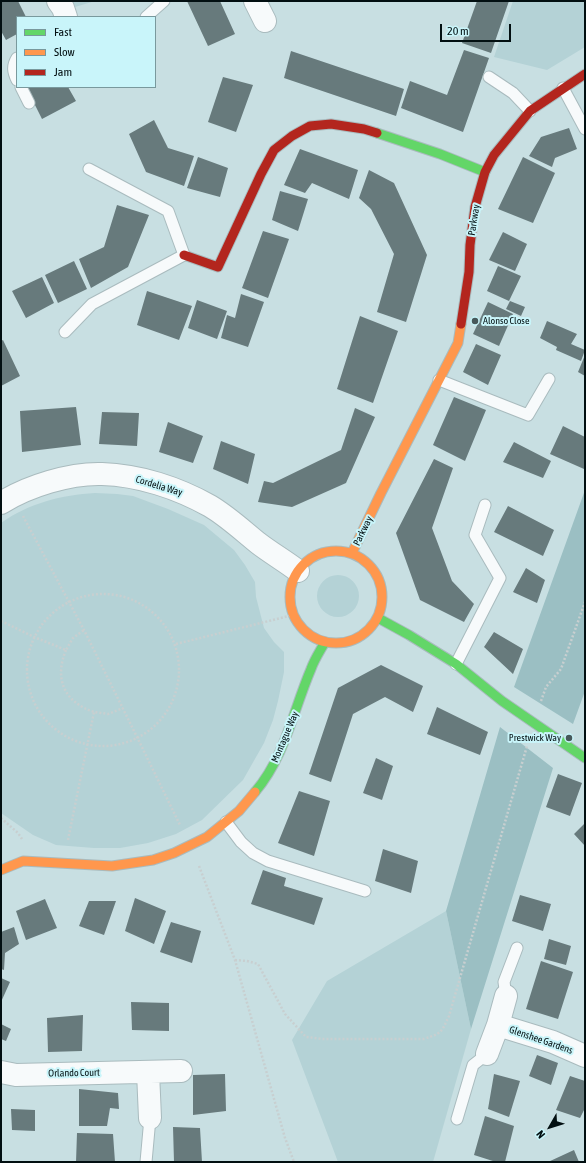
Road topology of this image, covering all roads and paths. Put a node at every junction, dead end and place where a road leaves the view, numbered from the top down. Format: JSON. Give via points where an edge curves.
{"nodes":[{"id":1,"x":58,"y":1,"type":"edge"},
{"id":2,"x":164,"y":1,"type":"edge"},
{"id":3,"x":255,"y":1,"type":"edge"},
{"id":4,"x":66,"y":16,"type":"edge"},
{"id":5,"x":147,"y":16,"type":"edge"},
{"id":6,"x":265,"y":21,"type":"dead end"},
{"id":7,"x":16,"y":59,"type":"edge"},
{"id":8,"x":585,"y":74,"type":"edge"},
{"id":9,"x":488,"y":77,"type":"dead end"},
{"id":10,"x":16,"y":78,"type":"edge"},
{"id":11,"x":22,"y":88,"type":"edge"},
{"id":12,"x":563,"y":88,"type":"junction"},
{"id":13,"x":29,"y":103,"type":"dead end"},
{"id":14,"x":530,"y":111,"type":"junction"},
{"id":15,"x":585,"y":129,"type":"edge"},
{"id":16,"x":89,"y":169,"type":"dead end"},
{"id":17,"x":486,"y":172,"type":"junction"},
{"id":18,"x":184,"y":255,"type":"junction"},
{"id":19,"x":65,"y":332,"type":"dead end"},
{"id":20,"x":549,"y":378,"type":"dead end"},
{"id":21,"x":439,"y":380,"type":"junction"},
{"id":22,"x":7,"y":500,"type":"edge"},
{"id":23,"x":485,"y":505,"type":"dead end"},
{"id":24,"x":352,"y":553,"type":"junction"},
{"id":25,"x":298,"y":571,"type":"junction"},
{"id":26,"x":585,"y":602,"type":"edge"},
{"id":27,"x":69,"y":604,"type":"junction"},
{"id":28,"x":293,"y":615,"type":"junction"},
{"id":29,"x":378,"y":618,"type":"junction"},
{"id":30,"x":1,"y":621,"type":"edge"},
{"id":31,"x":84,"y":630,"type":"junction"},
{"id":32,"x":34,"y":637,"type":"junction"},
{"id":33,"x":325,"y":642,"type":"junction"},
{"id":34,"x":176,"y":644,"type":"junction"},
{"id":35,"x":66,"y":650,"type":"junction"},
{"id":36,"x":456,"y":664,"type":"junction"},
{"id":37,"x":123,"y":708,"type":"junction"},
{"id":38,"x":94,"y":712,"type":"junction"},
{"id":39,"x":533,"y":724,"type":"junction"},
{"id":40,"x":137,"y":737,"type":"junction"},
{"id":41,"x":87,"y":744,"type":"junction"},
{"id":42,"x":585,"y":758,"type":"edge"},
{"id":43,"x":226,"y":822,"type":"junction"},
{"id":44,"x":191,"y":846,"type":"junction"},
{"id":45,"x":64,"y":864,"type":"junction"},
{"id":46,"x":1,"y":870,"type":"edge"},
{"id":47,"x":365,"y":891,"type":"dead end"},
{"id":48,"x":517,"y":948,"type":"dead end"},
{"id":49,"x":235,"y":960,"type":"junction"},
{"id":50,"x":506,"y":996,"type":"joint"},
{"id":51,"x":498,"y":1025,"type":"junction"},
{"id":52,"x":487,"y":1054,"type":"joint"},
{"id":53,"x":585,"y":1056,"type":"edge"},
{"id":54,"x":181,"y":1071,"type":"dead end"},
{"id":55,"x":1,"y":1072,"type":"edge"},
{"id":56,"x":148,"y":1072,"type":"junction"},
{"id":57,"x":150,"y":1118,"type":"joint"},
{"id":58,"x":457,"y":1118,"type":"dead end"},
{"id":59,"x":146,"y":1162,"type":"edge"},
{"id":60,"x":294,"y":1162,"type":"edge"}],
"edges":[{"from":1,"to":4,"type":"street"},
{"from":2,"to":5,"type":"lane"},
{"from":3,"to":6,"type":"street"},
{"from":7,"to":10,"type":"lane","via":[[13,63],[13,72]]},
{"from":8,"to":12,"type":"street","name":"Parkway"},
{"from":9,"to":14,"type":"lane","via":[[513,92]]},
{"from":11,"to":13,"type":"lane"},
{"from":12,"to":14,"type":"street","name":"Parkway"},
{"from":12,"to":15,"type":"lane"},
{"from":14,"to":17,"type":"street","name":"Parkway","via":[[494,155]]},
{"from":16,"to":18,"type":"lane","via":[[168,211]]},
{"from":17,"to":18,"type":"street","via":[[364,129],[331,124],[310,126],[274,150],[218,266]]},
{"from":17,"to":21,"type":"street","name":"Parkway","via":[[475,207],[469,272],[458,343]]},
{"from":18,"to":19,"type":"lane","via":[[92,304]]},
{"from":20,"to":21,"type":"lane","via":[[528,415]]},
{"from":21,"to":24,"type":"street","name":"Parkway"},
{"from":22,"to":25,"type":"street","name":"Cordelia Way","via":[[42,484],[74,476],[101,474],[142,479],[211,506]]},
{"from":22,"to":27,"type":"path"},
{"from":23,"to":36,"type":"lane","via":[[475,535],[500,578]]},
{"from":24,"to":25,"type":"street","via":[[337,550],[322,553],[308,560]]},
{"from":24,"to":29,"type":"street","via":[[366,561],[379,580],[382,603]]},
{"from":25,"to":28,"type":"street","via":[[291,585]]},
{"from":26,"to":39,"type":"path","via":[[561,669],[546,687]]},
{"from":27,"to":31,"type":"path"},
{"from":27,"to":32,"type":"path","via":[[56,610]]},
{"from":27,"to":34,"type":"path","via":[[98,593],[132,599],[160,619]]},
{"from":28,"to":33,"type":"street","via":[[306,632]]},
{"from":28,"to":34,"type":"path"},
{"from":29,"to":33,"type":"street","via":[[368,631],[355,640],[340,644]]},
{"from":29,"to":36,"type":"street"},
{"from":30,"to":32,"type":"path"},
{"from":31,"to":35,"type":"path","via":[[72,638]]},
{"from":31,"to":37,"type":"path"},
{"from":32,"to":35,"type":"path"},
{"from":32,"to":41,"type":"path","via":[[28,674],[30,689],[37,707],[50,726],[68,737]]},
{"from":33,"to":43,"type":"street","name":"Montague Way","via":[[311,668],[282,748],[260,786]]},
{"from":34,"to":40,"type":"path","via":[[178,674],[176,693],[170,708],[156,724]]},
{"from":35,"to":38,"type":"path","via":[[61,660],[60,671],[66,692],[83,708]]},
{"from":36,"to":39,"type":"street"},
{"from":37,"to":38,"type":"path","via":[[108,714]]},
{"from":37,"to":40,"type":"path"},
{"from":38,"to":41,"type":"path"},
{"from":39,"to":42,"type":"street"},
{"from":39,"to":49,"type":"path","via":[[449,1016],[438,1035],[424,1039],[306,1037],[285,1014],[258,964]]},
{"from":40,"to":41,"type":"path","via":[[120,743]]},
{"from":40,"to":44,"type":"path"},
{"from":41,"to":45,"type":"path"},
{"from":43,"to":44,"type":"street","name":"Montague Way"},
{"from":43,"to":47,"type":"lane","via":[[241,842],[253,853],[268,861]]},
{"from":44,"to":45,"type":"street","name":"Montague Way","via":[[154,860],[132,864]]},
{"from":44,"to":49,"type":"path"},
{"from":45,"to":46,"type":"street","name":"Montague Way","via":[[23,861]]},
{"from":48,"to":50,"type":"lane","via":[[504,982]]},
{"from":49,"to":60,"type":"path"},
{"from":50,"to":51,"type":"street","name":"Glenshee Gardens"},
{"from":51,"to":52,"type":"street","name":"Glenshee Gardens"},
{"from":51,"to":53,"type":"street","name":"Glenshee Gardens","via":[[553,1042]]},
{"from":52,"to":58,"type":"lane","via":[[473,1065]]},
{"from":54,"to":56,"type":"street","name":"Orlando Court"},
{"from":55,"to":56,"type":"street","name":"Orlando Court","via":[[16,1075]]},
{"from":56,"to":57,"type":"street"},
{"from":57,"to":59,"type":"lane"}]}
